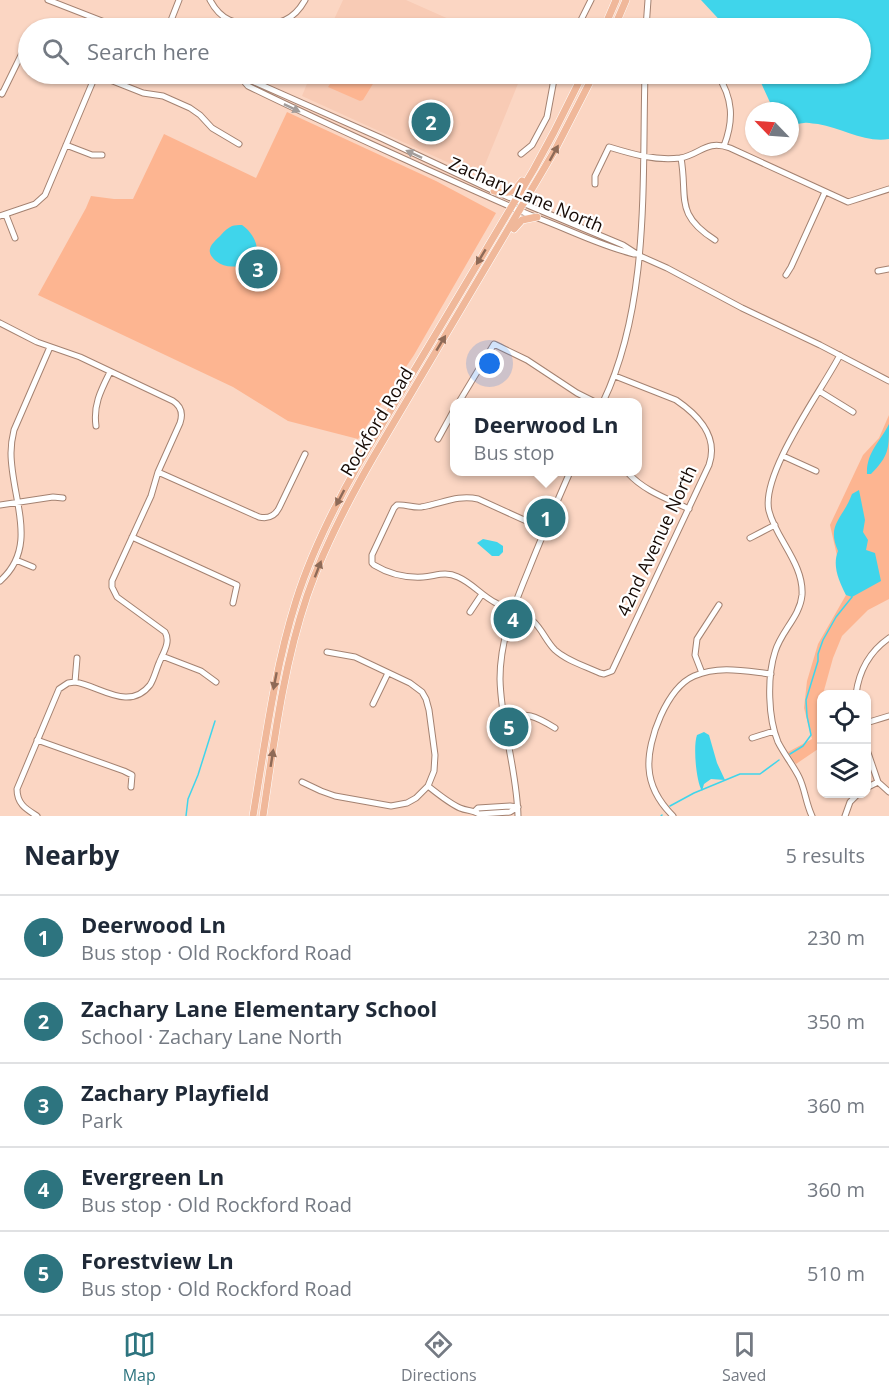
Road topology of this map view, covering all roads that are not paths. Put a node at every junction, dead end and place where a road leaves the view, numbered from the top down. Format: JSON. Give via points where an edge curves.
{"nodes":[{"id":1,"x":48,"y":0,"type":"edge"},
{"id":2,"x":179,"y":0,"type":"edge"},
{"id":3,"x":210,"y":0,"type":"edge"},
{"id":4,"x":305,"y":0,"type":"edge"},
{"id":5,"x":591,"y":0,"type":"edge"},
{"id":6,"x":615,"y":0,"type":"edge"},
{"id":7,"x":626,"y":0,"type":"edge"},
{"id":8,"x":648,"y":0,"type":"edge"},
{"id":9,"x":94,"y":18,"type":"edge"},
{"id":10,"x":172,"y":18,"type":"edge"},
{"id":11,"x":227,"y":18,"type":"edge"},
{"id":12,"x":289,"y":18,"type":"edge"},
{"id":13,"x":582,"y":18,"type":"edge"},
{"id":14,"x":608,"y":18,"type":"edge"},
{"id":15,"x":618,"y":18,"type":"edge"},
{"id":16,"x":647,"y":18,"type":"edge"},
{"id":17,"x":18,"y":62,"type":"edge"},
{"id":18,"x":91,"y":84,"type":"edge"},
{"id":19,"x":120,"y":84,"type":"edge"},
{"id":20,"x":246,"y":84,"type":"edge"},
{"id":21,"x":259,"y":84,"type":"edge"},
{"id":22,"x":553,"y":84,"type":"edge"},
{"id":23,"x":579,"y":84,"type":"edge"},
{"id":24,"x":589,"y":84,"type":"edge"},
{"id":25,"x":645,"y":84,"type":"edge"},
{"id":26,"x":724,"y":84,"type":"edge"},
{"id":27,"x":1,"y":93,"type":"edge"},
{"id":28,"x":619,"y":142,"type":"dead end"},
{"id":29,"x":240,"y":144,"type":"dead end"},
{"id":30,"x":66,"y":145,"type":"junction"},
{"id":31,"x":724,"y":146,"type":"junction"},
{"id":32,"x":618,"y":150,"type":"junction"},
{"id":33,"x":522,"y":154,"type":"dead end"},
{"id":34,"x":102,"y":155,"type":"dead end"},
{"id":35,"x":542,"y":155,"type":"junction"},
{"id":36,"x":643,"y":157,"type":"junction"},
{"id":37,"x":681,"y":158,"type":"junction"},
{"id":38,"x":595,"y":184,"type":"dead end"},
{"id":39,"x":889,"y":189,"type":"edge"},
{"id":40,"x":494,"y":192,"type":"junction"},
{"id":41,"x":825,"y":192,"type":"junction"},
{"id":42,"x":513,"y":203,"type":"junction"},
{"id":43,"x":522,"y":207,"type":"junction"},
{"id":44,"x":3,"y":216,"type":"edge"},
{"id":45,"x":537,"y":217,"type":"junction"},
{"id":46,"x":594,"y":232,"type":"junction"},
{"id":47,"x":15,"y":238,"type":"dead end"},
{"id":48,"x":591,"y":239,"type":"junction"},
{"id":49,"x":715,"y":240,"type":"dead end"},
{"id":50,"x":640,"y":256,"type":"junction"},
{"id":51,"x":889,"y":269,"type":"edge"},
{"id":52,"x":878,"y":271,"type":"dead end"},
{"id":53,"x":786,"y":275,"type":"dead end"},
{"id":54,"x":480,"y":277,"type":"junction"},
{"id":55,"x":0,"y":323,"type":"edge"},
{"id":56,"x":50,"y":347,"type":"junction"},
{"id":57,"x":840,"y":355,"type":"junction"},
{"id":58,"x":110,"y":372,"type":"junction"},
{"id":59,"x":615,"y":376,"type":"junction"},
{"id":60,"x":889,"y":381,"type":"edge"},
{"id":61,"x":819,"y":391,"type":"junction"},
{"id":62,"x":461,"y":398,"type":"edge"},
{"id":63,"x":587,"y":398,"type":"edge"},
{"id":64,"x":605,"y":398,"type":"edge"},
{"id":65,"x":853,"y":412,"type":"dead end"},
{"id":66,"x":450,"y":417,"type":"edge"},
{"id":67,"x":96,"y":426,"type":"dead end"},
{"id":68,"x":438,"y":439,"type":"dead end"},
{"id":69,"x":305,"y":454,"type":"dead end"},
{"id":70,"x":783,"y":456,"type":"junction"},
{"id":71,"x":816,"y":471,"type":"dead end"},
{"id":72,"x":158,"y":472,"type":"junction"},
{"id":73,"x":568,"y":476,"type":"edge"},
{"id":74,"x":631,"y":476,"type":"edge"},
{"id":75,"x":63,"y":498,"type":"dead end"},
{"id":76,"x":17,"y":502,"type":"junction"},
{"id":77,"x":0,"y":505,"type":"edge"},
{"id":78,"x":689,"y":509,"type":"junction"},
{"id":79,"x":775,"y":525,"type":"junction"},
{"id":80,"x":544,"y":529,"type":"junction"},
{"id":81,"x":132,"y":537,"type":"junction"},
{"id":82,"x":750,"y":538,"type":"dead end"},
{"id":83,"x":16,"y":560,"type":"junction"},
{"id":84,"x":33,"y":567,"type":"dead end"},
{"id":85,"x":0,"y":581,"type":"edge"},
{"id":86,"x":482,"y":594,"type":"junction"},
{"id":87,"x":233,"y":603,"type":"dead end"},
{"id":88,"x":719,"y":604,"type":"dead end"},
{"id":89,"x":512,"y":610,"type":"junction"},
{"id":90,"x":470,"y":612,"type":"dead end"},
{"id":91,"x":889,"y":638,"type":"edge"},
{"id":92,"x":327,"y":652,"type":"dead end"},
{"id":93,"x":162,"y":656,"type":"junction"},
{"id":94,"x":77,"y":658,"type":"dead end"},
{"id":95,"x":388,"y":673,"type":"junction"},
{"id":96,"x":702,"y":673,"type":"junction"},
{"id":97,"x":771,"y":674,"type":"junction"},
{"id":98,"x":75,"y":682,"type":"junction"},
{"id":99,"x":216,"y":682,"type":"dead end"},
{"id":100,"x":857,"y":690,"type":"edge"},
{"id":101,"x":373,"y":704,"type":"dead end"},
{"id":102,"x":503,"y":716,"type":"junction"},
{"id":103,"x":889,"y":716,"type":"edge"},
{"id":104,"x":871,"y":722,"type":"edge"},
{"id":105,"x":555,"y":728,"type":"dead end"},
{"id":106,"x":774,"y":731,"type":"junction"},
{"id":107,"x":752,"y":738,"type":"dead end"},
{"id":108,"x":37,"y":740,"type":"junction"},
{"id":109,"x":871,"y":760,"type":"edge"},
{"id":110,"x":302,"y":782,"type":"dead end"},
{"id":111,"x":878,"y":782,"type":"junction"},
{"id":112,"x":428,"y":786,"type":"junction"},
{"id":113,"x":871,"y":786,"type":"edge"},
{"id":114,"x":131,"y":787,"type":"dead end"},
{"id":115,"x":889,"y":792,"type":"edge"},
{"id":116,"x":854,"y":798,"type":"edge"},
{"id":117,"x":518,"y":807,"type":"junction"},
{"id":118,"x":37,"y":816,"type":"edge"},
{"id":119,"x":253,"y":816,"type":"edge"},
{"id":120,"x":262,"y":816,"type":"edge"},
{"id":121,"x":518,"y":816,"type":"edge"},
{"id":122,"x":673,"y":816,"type":"edge"},
{"id":123,"x":812,"y":816,"type":"edge"},
{"id":124,"x":845,"y":816,"type":"edge"}],
"edges":[{"from":1,"to":9,"type":"street"},
{"from":2,"to":10,"type":"street"},
{"from":3,"to":11,"type":"street"},
{"from":4,"to":12,"type":"street"},
{"from":5,"to":13,"type":"street"},
{"from":6,"to":14,"type":"main road"},
{"from":7,"to":15,"type":"main road"},
{"from":8,"to":16,"type":"street"},
{"from":17,"to":27,"type":"street"},
{"from":18,"to":30,"type":"street"},
{"from":19,"to":29,"type":"street","via":[[190,108],[212,128]]},
{"from":20,"to":42,"type":"street","name":"Zachary Lane North","one_way":true},
{"from":40,"to":21,"type":"street","name":"Zachary Lane North","one_way":true},
{"from":22,"to":33,"type":"street","via":[[547,117],[532,145]]},
{"from":23,"to":35,"type":"main road","name":"Rockford Road"},
{"from":43,"to":24,"type":"main road","name":"Rockford Road","one_way":true},
{"from":25,"to":36,"type":"street"},
{"from":26,"to":31,"type":"street","via":[[732,121]]},
{"from":28,"to":32,"type":"street"},
{"from":30,"to":34,"type":"street","via":[[92,156]]},
{"from":30,"to":44,"type":"street","via":[[45,195],[35,204]]},
{"from":31,"to":37,"type":"street","via":[[707,146]]},
{"from":31,"to":41,"type":"street"},
{"from":32,"to":36,"type":"street"},
{"from":32,"to":38,"type":"street","via":[[609,147]]},
{"from":35,"to":40,"type":"main road","via":[[518,187],[511,192]]},
{"from":35,"to":42,"type":"main road","name":"Rockford Road"},
{"from":36,"to":37,"type":"street"},
{"from":36,"to":50,"type":"street"},
{"from":37,"to":49,"type":"street","via":[[689,217]]},
{"from":39,"to":41,"type":"street","via":[[848,202]]},
{"from":40,"to":42,"type":"street","name":"Zachary Lane North"},
{"from":41,"to":53,"type":"street"},
{"from":42,"to":43,"type":"street","name":"Zachary Lane North"},
{"from":42,"to":119,"type":"main road","name":"Rockford Road","one_way":true,"via":[[358,465],[318,542],[278,667]]},
{"from":43,"to":45,"type":"street","name":"Zachary Lane North"},
{"from":43,"to":46,"type":"street","name":"Zachary Lane North"},
{"from":43,"to":54,"type":"main road","name":"Rockford Road"},
{"from":44,"to":47,"type":"street"},
{"from":45,"to":48,"type":"street","name":"Zachary Lane North"},
{"from":45,"to":54,"type":"main road","via":[[517,224],[488,272]]},
{"from":46,"to":48,"type":"street"},
{"from":46,"to":50,"type":"street","name":"Zachary Lane North"},
{"from":48,"to":50,"type":"street","name":"Zachary Lane North"},
{"from":50,"to":57,"type":"street","name":"Zachary Lane North"},
{"from":50,"to":59,"type":"street","via":[[629,324]]},
{"from":51,"to":52,"type":"street"},
{"from":120,"to":54,"type":"main road","name":"Rockford Road","one_way":true,"via":[[290,656],[323,555],[355,488]]},
{"from":55,"to":56,"type":"street"},
{"from":56,"to":58,"type":"street"},
{"from":56,"to":76,"type":"street","via":[[14,430],[11,451]]},
{"from":57,"to":60,"type":"street","name":"Zachary Lane North"},
{"from":57,"to":61,"type":"street"},
{"from":58,"to":67,"type":"street","via":[[96,402]]},
{"from":58,"to":72,"type":"street","via":[[181,410],[182,418]]},
{"from":59,"to":64,"type":"street"},
{"from":59,"to":78,"type":"street","name":"42nd Avenue North","via":[[683,405],[709,435],[712,458]]},
{"from":61,"to":65,"type":"street"},
{"from":61,"to":70,"type":"street"},
{"from":62,"to":63,"type":"street","via":[[494,344]]},
{"from":66,"to":68,"type":"street"},
{"from":69,"to":72,"type":"street","via":[[277,513],[267,518]]},
{"from":70,"to":71,"type":"street"},
{"from":70,"to":79,"type":"street","via":[[768,496]]},
{"from":72,"to":81,"type":"street"},
{"from":73,"to":80,"type":"street"},
{"from":74,"to":78,"type":"street","via":[[645,488]]},
{"from":75,"to":76,"type":"street"},
{"from":76,"to":77,"type":"street"},
{"from":76,"to":83,"type":"street","via":[[22,536]]},
{"from":78,"to":89,"type":"street","name":"42nd Avenue North","via":[[612,671],[600,673],[563,655],[535,622]]},
{"from":79,"to":82,"type":"street"},
{"from":79,"to":97,"type":"street","via":[[799,574],[802,597],[795,617],[778,643]]},
{"from":80,"to":86,"type":"street","via":[[472,497],[394,508],[372,555],[374,565],[400,576],[450,573]]},
{"from":80,"to":89,"type":"street"},
{"from":81,"to":87,"type":"street","via":[[237,585]]},
{"from":81,"to":93,"type":"street","via":[[112,587],[121,601],[165,632]]},
{"from":83,"to":84,"type":"street"},
{"from":83,"to":85,"type":"street"},
{"from":86,"to":89,"type":"street"},
{"from":86,"to":90,"type":"street"},
{"from":88,"to":96,"type":"street","via":[[697,639],[695,655]]},
{"from":89,"to":102,"type":"street","via":[[501,660]]},
{"from":91,"to":100,"type":"street","via":[[867,660]]},
{"from":92,"to":95,"type":"street","via":[[355,657]]},
{"from":93,"to":98,"type":"street","via":[[151,683],[133,696],[119,697]]},
{"from":93,"to":99,"type":"street"},
{"from":94,"to":98,"type":"street"},
{"from":95,"to":101,"type":"street"},
{"from":95,"to":112,"type":"street","via":[[414,685],[426,699],[435,764]]},
{"from":96,"to":97,"type":"street","via":[[722,669]]},
{"from":96,"to":122,"type":"street","via":[[682,684],[669,700],[651,746],[651,780],[662,804]]},
{"from":97,"to":106,"type":"street"},
{"from":98,"to":108,"type":"street","via":[[59,689]]},
{"from":102,"to":105,"type":"street","via":[[529,715]]},
{"from":102,"to":117,"type":"street"},
{"from":103,"to":104,"type":"street"},
{"from":106,"to":107,"type":"street"},
{"from":106,"to":123,"type":"street","via":[[799,778]]},
{"from":108,"to":114,"type":"street","via":[[124,771],[132,775]]},
{"from":108,"to":118,"type":"street","via":[[17,794],[23,806]]},
{"from":109,"to":111,"type":"street"},
{"from":110,"to":112,"type":"street","via":[[321,792],[391,806],[410,802]]},
{"from":111,"to":113,"type":"street"},
{"from":111,"to":115,"type":"street"},
{"from":112,"to":117,"type":"street","via":[[459,808],[479,814],[510,812]]},
{"from":116,"to":124,"type":"street"},
{"from":117,"to":121,"type":"street"}]}
